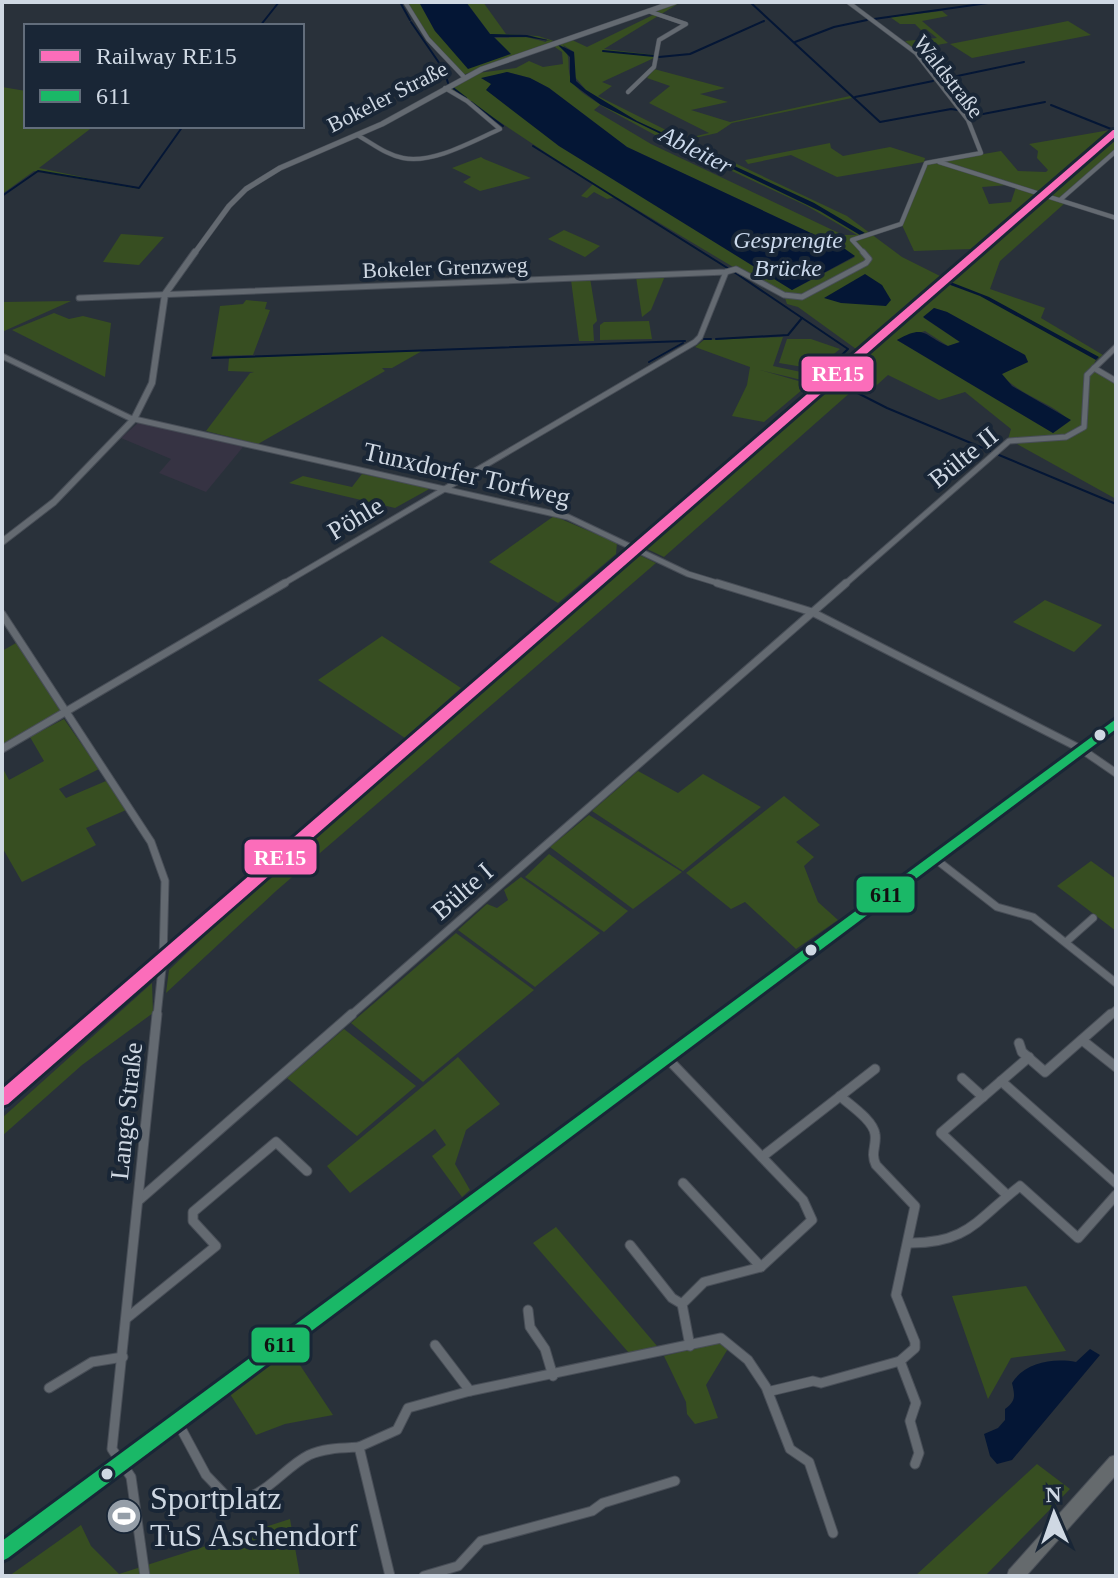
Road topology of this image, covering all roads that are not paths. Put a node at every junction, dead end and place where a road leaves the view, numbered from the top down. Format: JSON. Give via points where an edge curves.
{"nodes":[{"id":1,"x":405,"y":2,"type":"edge"},
{"id":2,"x":675,"y":2,"type":"edge"},
{"id":3,"x":848,"y":2,"type":"edge"},
{"id":4,"x":648,"y":11,"type":"junction"},
{"id":5,"x":465,"y":78,"type":"junction"},
{"id":6,"x":445,"y":88,"type":"junction"},
{"id":7,"x":628,"y":92,"type":"dead end"},
{"id":8,"x":357,"y":135,"type":"junction"},
{"id":9,"x":1116,"y":151,"type":"edge"},
{"id":10,"x":936,"y":161,"type":"junction"},
{"id":11,"x":1060,"y":200,"type":"junction"},
{"id":12,"x":1116,"y":218,"type":"edge"},
{"id":13,"x":726,"y":272,"type":"junction"},
{"id":14,"x":165,"y":294,"type":"junction"},
{"id":15,"x":79,"y":298,"type":"dead end"},
{"id":16,"x":1116,"y":347,"type":"edge"},
{"id":17,"x":2,"y":356,"type":"edge"},
{"id":18,"x":1094,"y":368,"type":"junction"},
{"id":19,"x":1116,"y":381,"type":"edge"},
{"id":20,"x":134,"y":419,"type":"junction"},
{"id":21,"x":445,"y":489,"type":"junction"},
{"id":22,"x":2,"y":542,"type":"edge"},
{"id":23,"x":812,"y":612,"type":"junction"},
{"id":24,"x":2,"y":614,"type":"edge"},
{"id":25,"x":66,"y":712,"type":"junction"},
{"id":26,"x":1116,"y":723,"type":"edge"},
{"id":27,"x":2,"y":749,"type":"edge"},
{"id":28,"x":1081,"y":749,"type":"junction"},
{"id":29,"x":1116,"y":773,"type":"edge"},
{"id":30,"x":934,"y":858,"type":"junction"},
{"id":31,"x":1093,"y":918,"type":"dead end"},
{"id":32,"x":1066,"y":942,"type":"junction"},
{"id":33,"x":1116,"y":983,"type":"edge"},
{"id":34,"x":1116,"y":1010,"type":"edge"},
{"id":35,"x":1082,"y":1040,"type":"junction"},
{"id":36,"x":1019,"y":1043,"type":"dead end"},
{"id":37,"x":1029,"y":1057,"type":"junction"},
{"id":38,"x":667,"y":1058,"type":"junction"},
{"id":39,"x":1116,"y":1067,"type":"edge"},
{"id":40,"x":875,"y":1069,"type":"dead end"},
{"id":41,"x":962,"y":1078,"type":"dead end"},
{"id":42,"x":1001,"y":1081,"type":"junction"},
{"id":43,"x":840,"y":1096,"type":"junction"},
{"id":44,"x":983,"y":1097,"type":"junction"},
{"id":45,"x":762,"y":1157,"type":"junction"},
{"id":46,"x":307,"y":1171,"type":"dead end"},
{"id":47,"x":683,"y":1183,"type":"dead end"},
{"id":48,"x":1116,"y":1183,"type":"edge"},
{"id":49,"x":1007,"y":1195,"type":"junction"},
{"id":50,"x":1116,"y":1195,"type":"edge"},
{"id":51,"x":139,"y":1200,"type":"junction"},
{"id":52,"x":908,"y":1243,"type":"junction"},
{"id":53,"x":630,"y":1245,"type":"dead end"},
{"id":54,"x":761,"y":1267,"type":"junction"},
{"id":55,"x":682,"y":1304,"type":"junction"},
{"id":56,"x":528,"y":1310,"type":"dead end"},
{"id":57,"x":127,"y":1318,"type":"junction"},
{"id":58,"x":435,"y":1345,"type":"dead end"},
{"id":59,"x":690,"y":1346,"type":"junction"},
{"id":60,"x":123,"y":1357,"type":"junction"},
{"id":61,"x":900,"y":1361,"type":"junction"},
{"id":62,"x":553,"y":1376,"type":"junction"},
{"id":63,"x":49,"y":1388,"type":"dead end"},
{"id":64,"x":470,"y":1391,"type":"junction"},
{"id":65,"x":771,"y":1391,"type":"junction"},
{"id":66,"x":177,"y":1421,"type":"junction"},
{"id":67,"x":359,"y":1447,"type":"junction"},
{"id":68,"x":1116,"y":1463,"type":"edge"},
{"id":69,"x":120,"y":1464,"type":"junction"},
{"id":70,"x":915,"y":1464,"type":"dead end"},
{"id":71,"x":675,"y":1481,"type":"dead end"},
{"id":72,"x":833,"y":1533,"type":"dead end"},
{"id":73,"x":2,"y":1552,"type":"edge"},
{"id":74,"x":145,"y":1576,"type":"edge"},
{"id":75,"x":390,"y":1576,"type":"edge"},
{"id":76,"x":424,"y":1576,"type":"edge"},
{"id":77,"x":1015,"y":1576,"type":"edge"}],
"edges":[{"from":1,"to":5,"type":"street","via":[[428,39]]},
{"from":2,"to":4,"type":"street","name":"Bokeler Straße"},
{"from":3,"to":10,"type":"street","name":"Waldstraße","via":[[916,53],[960,110],[981,153]]},
{"from":4,"to":5,"type":"street","name":"Bokeler Straße"},
{"from":4,"to":7,"type":"street","via":[[686,24],[659,40],[654,67]]},
{"from":5,"to":6,"type":"street","name":"Bokeler Straße"},
{"from":6,"to":8,"type":"street","name":"Bokeler Straße"},
{"from":6,"to":8,"type":"street","via":[[500,129],[413,159]]},
{"from":8,"to":14,"type":"street","name":"Bokeler Straße","via":[[280,168],[246,189]]},
{"from":9,"to":11,"type":"street"},
{"from":10,"to":11,"type":"street"},
{"from":10,"to":13,"type":"street","via":[[926,163],[901,224],[852,240],[866,253],[866,263],[808,295],[784,295],[736,269]]},
{"from":11,"to":12,"type":"street"},
{"from":13,"to":14,"type":"street","name":"Bokeler Grenzweg"},
{"from":13,"to":21,"type":"street","name":"Pöhle","via":[[695,342]]},
{"from":14,"to":15,"type":"street"},
{"from":14,"to":20,"type":"street","name":"Bokeler Straße","via":[[152,383]]},
{"from":16,"to":18,"type":"street"},
{"from":17,"to":20,"type":"street","name":"Tunxdorfer Torfweg"},
{"from":18,"to":19,"type":"street"},
{"from":18,"to":23,"type":"street","name":"Bülte II","via":[[1087,375],[1084,427],[1075,435],[1009,441]]},
{"from":20,"to":21,"type":"street","name":"Tunxdorfer Torfweg"},
{"from":20,"to":22,"type":"street","name":"Bokeler Straße","via":[[54,502]]},
{"from":21,"to":23,"type":"street","name":"Tunxdorfer Torfweg","via":[[568,517],[688,574]]},
{"from":21,"to":25,"type":"street","name":"Pöhle"},
{"from":23,"to":28,"type":"street","name":"Tunxdorfer Torfweg"},
{"from":23,"to":51,"type":"street","name":"Bülte I"},
{"from":24,"to":25,"type":"street","name":"Lange Straße"},
{"from":25,"to":27,"type":"street","name":"Pöhle"},
{"from":25,"to":51,"type":"street","name":"Lange Straße","via":[[151,842],[165,881],[163,959]]},
{"from":26,"to":28,"type":"street"},
{"from":28,"to":29,"type":"street","name":"Tunxdorfer Torfweg"},
{"from":28,"to":30,"type":"street"},
{"from":30,"to":32,"type":"street","via":[[997,907],[1033,917]]},
{"from":30,"to":38,"type":"street"},
{"from":31,"to":32,"type":"street"},
{"from":32,"to":33,"type":"street"},
{"from":34,"to":35,"type":"street"},
{"from":35,"to":37,"type":"street","via":[[1045,1072]]},
{"from":35,"to":39,"type":"street"},
{"from":36,"to":37,"type":"street"},
{"from":37,"to":42,"type":"street"},
{"from":38,"to":45,"type":"street"},
{"from":38,"to":66,"type":"street"},
{"from":40,"to":43,"type":"street"},
{"from":41,"to":44,"type":"street"},
{"from":42,"to":44,"type":"street"},
{"from":42,"to":48,"type":"street"},
{"from":43,"to":45,"type":"street"},
{"from":43,"to":52,"type":"street","via":[[873,1128],[876,1165],[915,1206]]},
{"from":44,"to":49,"type":"street","via":[[941,1133]]},
{"from":45,"to":54,"type":"street","via":[[803,1200],[812,1220]]},
{"from":46,"to":57,"type":"street","via":[[276,1142],[193,1212],[193,1221],[216,1246]]},
{"from":47,"to":54,"type":"street"},
{"from":49,"to":50,"type":"street","via":[[1020,1186],[1078,1238]]},
{"from":49,"to":52,"type":"street","via":[[960,1238],[933,1245]]},
{"from":51,"to":57,"type":"street","name":"Lange Straße"},
{"from":52,"to":61,"type":"street","via":[[896,1295],[915,1348]]},
{"from":53,"to":55,"type":"street"},
{"from":54,"to":55,"type":"street","via":[[704,1282]]},
{"from":55,"to":59,"type":"street"},
{"from":56,"to":62,"type":"street","via":[[530,1327],[545,1349]]},
{"from":57,"to":60,"type":"street","name":"Lange Straße"},
{"from":58,"to":64,"type":"street"},
{"from":59,"to":62,"type":"street"},
{"from":59,"to":65,"type":"street","via":[[721,1338],[735,1347]]},
{"from":60,"to":63,"type":"street","via":[[90,1361]]},
{"from":60,"to":69,"type":"street","name":"Lange Straße","via":[[112,1449]]},
{"from":61,"to":65,"type":"street"},
{"from":61,"to":70,"type":"street","via":[[916,1403],[910,1421],[919,1453]]},
{"from":62,"to":64,"type":"street"},
{"from":64,"to":67,"type":"street","via":[[408,1408],[397,1430]]},
{"from":65,"to":72,"type":"street","via":[[790,1449],[809,1462]]},
{"from":66,"to":67,"type":"street","via":[[218,1491],[230,1500],[243,1501],[262,1492],[309,1454]]},
{"from":66,"to":69,"type":"street"},
{"from":67,"to":75,"type":"street"},
{"from":68,"to":77,"type":"main road"},
{"from":69,"to":73,"type":"street"},
{"from":69,"to":74,"type":"street","name":"Lange Straße","via":[[131,1477]]},
{"from":71,"to":76,"type":"street","via":[[592,1511],[481,1541],[458,1566]]}]}
